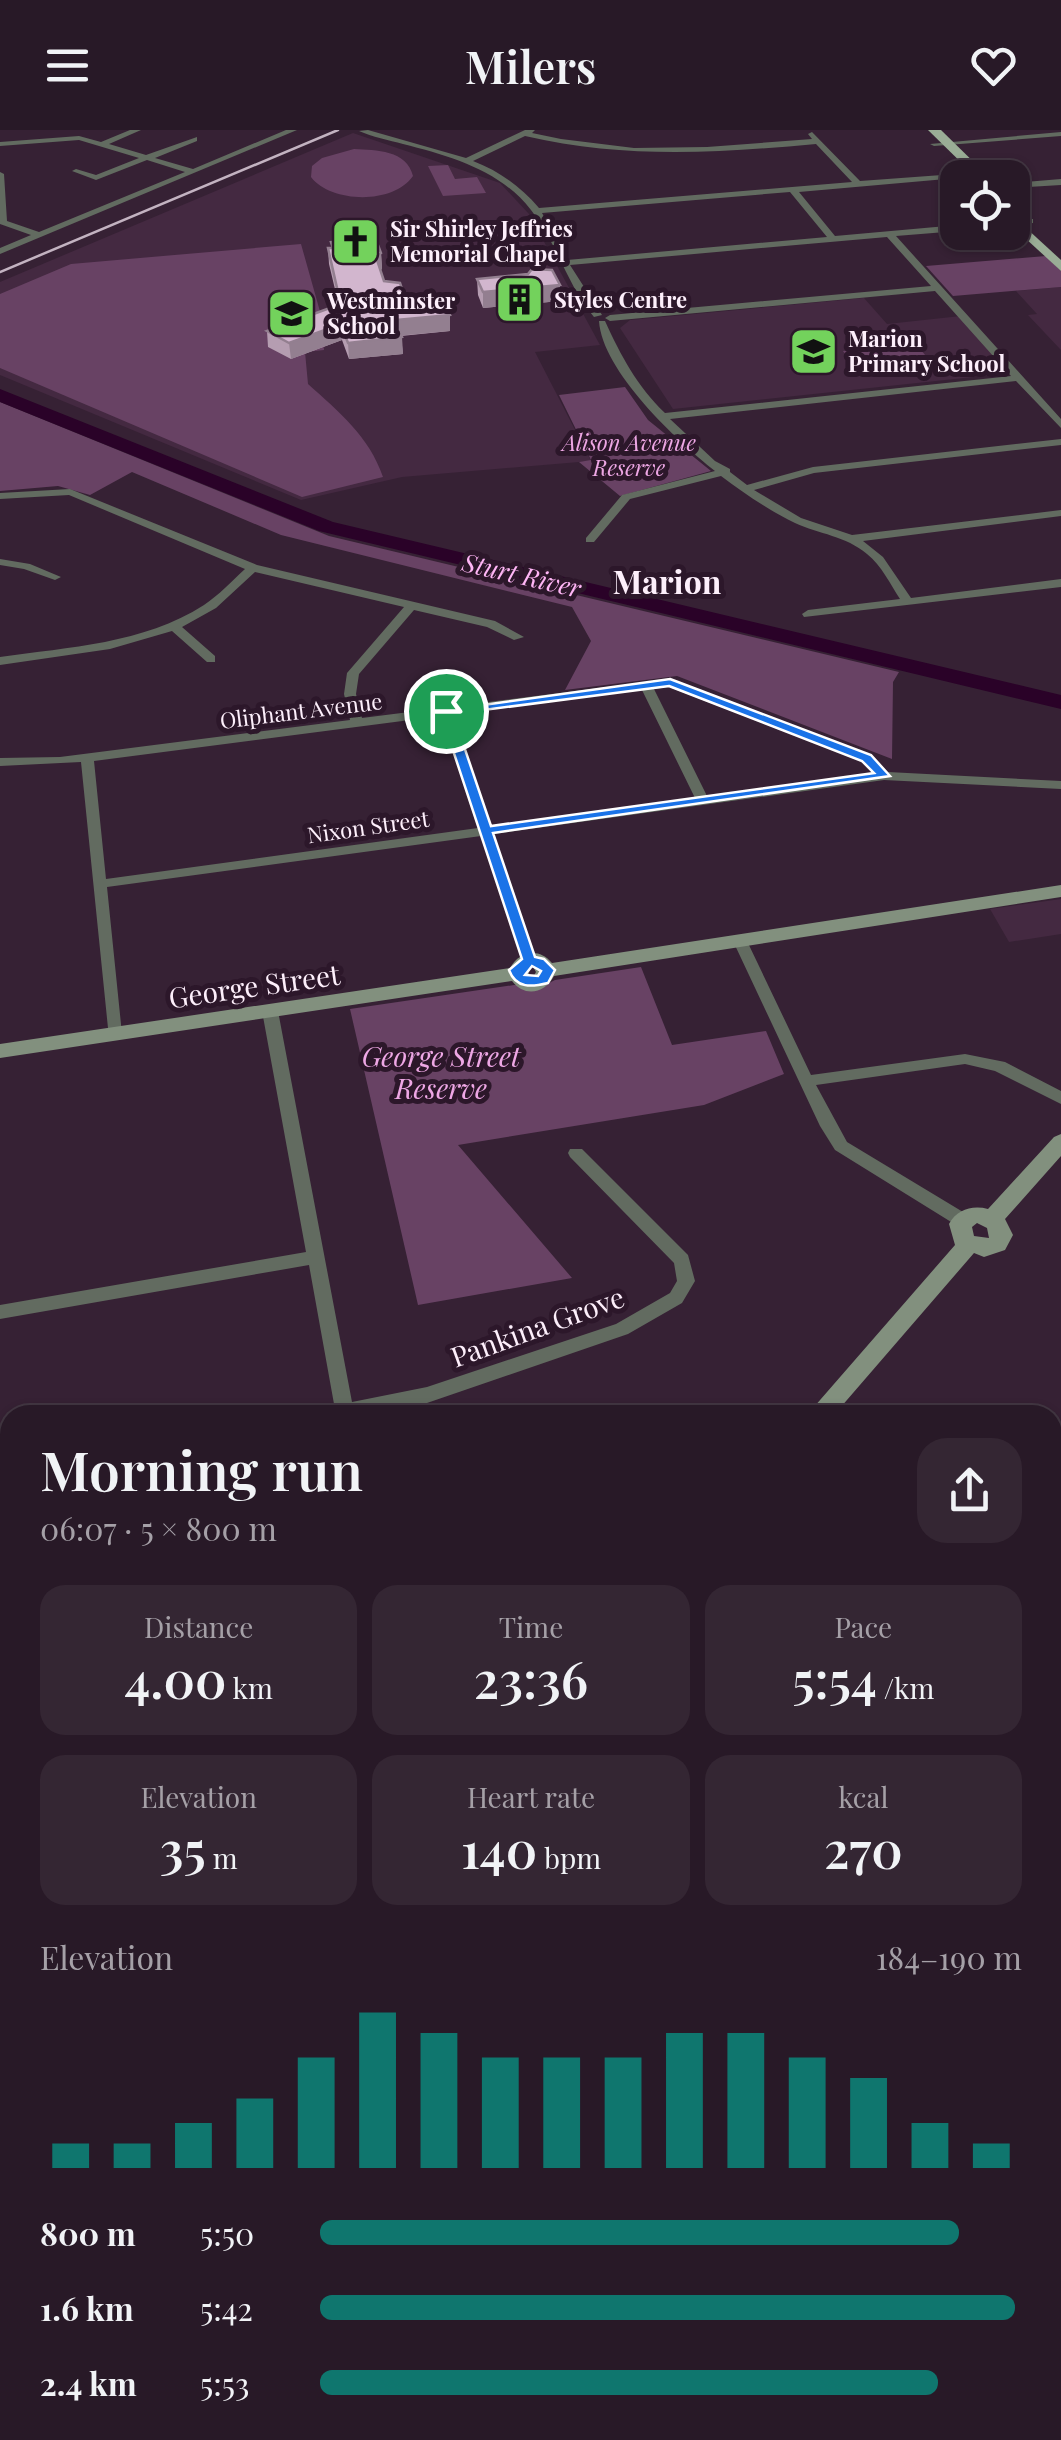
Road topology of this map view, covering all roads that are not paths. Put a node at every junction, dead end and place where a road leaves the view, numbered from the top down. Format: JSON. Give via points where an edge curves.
{"nodes":[{"id":1,"x":138,"y":130,"type":"edge"},
{"id":2,"x":294,"y":130,"type":"edge"},
{"id":3,"x":365,"y":130,"type":"edge"},
{"id":4,"x":389,"y":130,"type":"edge"},
{"id":5,"x":808,"y":130,"type":"edge"},
{"id":6,"x":920,"y":130,"type":"edge"},
{"id":7,"x":934,"y":130,"type":"edge"},
{"id":8,"x":528,"y":132,"type":"edge"},
{"id":9,"x":1046,"y":132,"type":"edge"},
{"id":10,"x":78,"y":134,"type":"edge"},
{"id":11,"x":1061,"y":134,"type":"edge"},
{"id":12,"x":377,"y":135,"type":"junction"},
{"id":13,"x":194,"y":139,"type":"dead end"},
{"id":14,"x":818,"y":141,"type":"junction"},
{"id":15,"x":0,"y":144,"type":"edge"},
{"id":16,"x":102,"y":144,"type":"junction"},
{"id":17,"x":941,"y":144,"type":"junction"},
{"id":18,"x":149,"y":158,"type":"junction"},
{"id":19,"x":466,"y":160,"type":"junction"},
{"id":20,"x":958,"y":160,"type":"edge"},
{"id":21,"x":76,"y":171,"type":"dead end"},
{"id":22,"x":192,"y":172,"type":"junction"},
{"id":23,"x":0,"y":174,"type":"edge"},
{"id":24,"x":940,"y":178,"type":"edge"},
{"id":25,"x":1061,"y":182,"type":"edge"},
{"id":26,"x":858,"y":184,"type":"junction"},
{"id":27,"x":1030,"y":185,"type":"edge"},
{"id":28,"x":793,"y":190,"type":"junction"},
{"id":29,"x":537,"y":211,"type":"junction"},
{"id":30,"x":1030,"y":229,"type":"edge"},
{"id":31,"x":940,"y":230,"type":"edge"},
{"id":32,"x":39,"y":234,"type":"junction"},
{"id":33,"x":890,"y":234,"type":"junction"},
{"id":34,"x":1030,"y":234,"type":"edge"},
{"id":35,"x":833,"y":239,"type":"junction"},
{"id":36,"x":0,"y":251,"type":"edge"},
{"id":37,"x":1061,"y":251,"type":"edge"},
{"id":38,"x":565,"y":263,"type":"junction"},
{"id":39,"x":1061,"y":266,"type":"edge"},
{"id":40,"x":936,"y":288,"type":"junction"},
{"id":41,"x":603,"y":318,"type":"junction"},
{"id":42,"x":1018,"y":378,"type":"junction"},
{"id":43,"x":659,"y":417,"type":"junction"},
{"id":44,"x":1059,"y":420,"type":"edge"},
{"id":45,"x":1061,"y":442,"type":"edge"},
{"id":46,"x":726,"y":472,"type":"junction"},
{"id":47,"x":747,"y":488,"type":"junction"},
{"id":48,"x":0,"y":496,"type":"edge"},
{"id":49,"x":1061,"y":513,"type":"edge"},
{"id":50,"x":851,"y":539,"type":"junction"},
{"id":51,"x":590,"y":540,"type":"dead end"},
{"id":52,"x":0,"y":562,"type":"edge"},
{"id":53,"x":253,"y":568,"type":"junction"},
{"id":54,"x":54,"y":577,"type":"dead end"},
{"id":55,"x":1061,"y":583,"type":"edge"},
{"id":56,"x":908,"y":602,"type":"junction"},
{"id":57,"x":412,"y":606,"type":"junction"},
{"id":58,"x":808,"y":614,"type":"dead end"},
{"id":59,"x":174,"y":626,"type":"junction"},
{"id":60,"x":518,"y":637,"type":"dead end"},
{"id":61,"x":211,"y":658,"type":"dead end"},
{"id":62,"x":0,"y":661,"type":"edge"},
{"id":63,"x":646,"y":686,"type":"junction"},
{"id":64,"x":446,"y":711,"type":"junction"},
{"id":65,"x":357,"y":723,"type":"junction"},
{"id":66,"x":87,"y":758,"type":"junction"},
{"id":67,"x":0,"y":762,"type":"edge"},
{"id":68,"x":884,"y":776,"type":"junction"},
{"id":69,"x":1061,"y":785,"type":"edge"},
{"id":70,"x":703,"y":800,"type":"junction"},
{"id":71,"x":486,"y":830,"type":"junction"},
{"id":72,"x":99,"y":884,"type":"junction"},
{"id":73,"x":1061,"y":891,"type":"edge"},
{"id":74,"x":740,"y":941,"type":"junction"},
{"id":75,"x":532,"y":968,"type":"junction"},
{"id":76,"x":270,"y":1011,"type":"junction"},
{"id":77,"x":114,"y":1034,"type":"junction"},
{"id":78,"x":0,"y":1050,"type":"edge"},
{"id":79,"x":806,"y":1080,"type":"junction"},
{"id":80,"x":1061,"y":1098,"type":"edge"},
{"id":81,"x":1061,"y":1142,"type":"edge"},
{"id":82,"x":576,"y":1153,"type":"dead end"},
{"id":83,"x":992,"y":1219,"type":"junction"},
{"id":84,"x":962,"y":1220,"type":"junction"},
{"id":85,"x":969,"y":1244,"type":"junction"},
{"id":86,"x":314,"y":1258,"type":"junction"},
{"id":87,"x":0,"y":1312,"type":"edge"},
{"id":88,"x":342,"y":1405,"type":"edge"},
{"id":89,"x":381,"y":1405,"type":"edge"},
{"id":90,"x":827,"y":1405,"type":"edge"}],
"edges":[{"from":1,"to":16,"type":"street"},
{"from":2,"to":22,"type":"street"},
{"from":3,"to":12,"type":"street"},
{"from":4,"to":12,"type":"street"},
{"from":5,"to":14,"type":"street"},
{"from":6,"to":17,"type":"main road"},
{"from":7,"to":17,"type":"main road"},
{"from":8,"to":14,"type":"street","via":[[596,149],[613,160],[640,152]]},
{"from":8,"to":19,"type":"street"},
{"from":9,"to":11,"type":"street"},
{"from":9,"to":17,"type":"street"},
{"from":10,"to":15,"type":"street"},
{"from":10,"to":16,"type":"street"},
{"from":12,"to":19,"type":"street"},
{"from":13,"to":18,"type":"street"},
{"from":14,"to":26,"type":"street"},
{"from":16,"to":18,"type":"street"},
{"from":17,"to":20,"type":"main road"},
{"from":18,"to":21,"type":"street","via":[[96,178]]},
{"from":18,"to":22,"type":"street"},
{"from":19,"to":29,"type":"street","via":[[519,191]]},
{"from":22,"to":32,"type":"street"},
{"from":23,"to":32,"type":"street","via":[[3,222]]},
{"from":24,"to":26,"type":"street"},
{"from":25,"to":27,"type":"street"},
{"from":26,"to":28,"type":"street"},
{"from":28,"to":29,"type":"street"},
{"from":28,"to":35,"type":"street"},
{"from":29,"to":38,"type":"street"},
{"from":30,"to":37,"type":"main road"},
{"from":31,"to":33,"type":"street"},
{"from":32,"to":36,"type":"street"},
{"from":33,"to":35,"type":"street"},
{"from":33,"to":40,"type":"street"},
{"from":34,"to":39,"type":"main road"},
{"from":35,"to":38,"type":"street"},
{"from":38,"to":41,"type":"street"},
{"from":40,"to":41,"type":"street"},
{"from":40,"to":42,"type":"street"},
{"from":41,"to":43,"type":"street","via":[[642,398]]},
{"from":42,"to":43,"type":"street"},
{"from":42,"to":44,"type":"street"},
{"from":43,"to":46,"type":"street"},
{"from":45,"to":47,"type":"street","via":[[813,470]]},
{"from":46,"to":47,"type":"street"},
{"from":46,"to":51,"type":"street","via":[[626,497]]},
{"from":47,"to":50,"type":"street","via":[[800,522]]},
{"from":48,"to":53,"type":"street","via":[[50,490],[84,496]]},
{"from":49,"to":50,"type":"street"},
{"from":50,"to":56,"type":"street","via":[[880,560]]},
{"from":52,"to":54,"type":"street"},
{"from":53,"to":57,"type":"street"},
{"from":53,"to":59,"type":"street","via":[[211,606]]},
{"from":55,"to":56,"type":"street"},
{"from":56,"to":58,"type":"street"},
{"from":57,"to":60,"type":"street"},
{"from":57,"to":65,"type":"street","via":[[353,673]]},
{"from":59,"to":61,"type":"street"},
{"from":59,"to":62,"type":"street"},
{"from":63,"to":64,"type":"street","name":"Oliphant Avenue"},
{"from":63,"to":68,"type":"street","name":"Oliphant Avenue","via":[[688,687],[866,758]]},
{"from":63,"to":70,"type":"street"},
{"from":64,"to":65,"type":"street","name":"Oliphant Avenue"},
{"from":64,"to":71,"type":"street"},
{"from":65,"to":66,"type":"street","name":"Oliphant Avenue"},
{"from":66,"to":67,"type":"street","name":"Oliphant Avenue"},
{"from":66,"to":72,"type":"street"},
{"from":68,"to":69,"type":"street","name":"Nixon Street"},
{"from":68,"to":70,"type":"street","name":"Nixon Street"},
{"from":70,"to":71,"type":"street","name":"Nixon Street"},
{"from":71,"to":72,"type":"street","name":"Nixon Street"},
{"from":71,"to":75,"type":"street"},
{"from":72,"to":77,"type":"street"},
{"from":73,"to":74,"type":"street","name":"George Street"},
{"from":74,"to":75,"type":"street","name":"George Street"},
{"from":74,"to":79,"type":"street"},
{"from":75,"to":76,"type":"street","name":"George Street"},
{"from":76,"to":77,"type":"street","name":"George Street"},
{"from":76,"to":86,"type":"street"},
{"from":77,"to":78,"type":"street","name":"George Street"},
{"from":79,"to":80,"type":"street","via":[[964,1059],[999,1066]]},
{"from":79,"to":84,"type":"street","via":[[841,1146]]},
{"from":81,"to":83,"type":"street"},
{"from":82,"to":89,"type":"street","name":"Pankina Grove","via":[[682,1260],[686,1281],[676,1298],[622,1329]]},
{"from":83,"to":84,"type":"street"},
{"from":83,"to":85,"type":"street","via":[[1001,1240],[984,1248]]},
{"from":84,"to":85,"type":"street","via":[[959,1232]]},
{"from":85,"to":90,"type":"street"},
{"from":86,"to":87,"type":"street"},
{"from":86,"to":88,"type":"street"}]}
